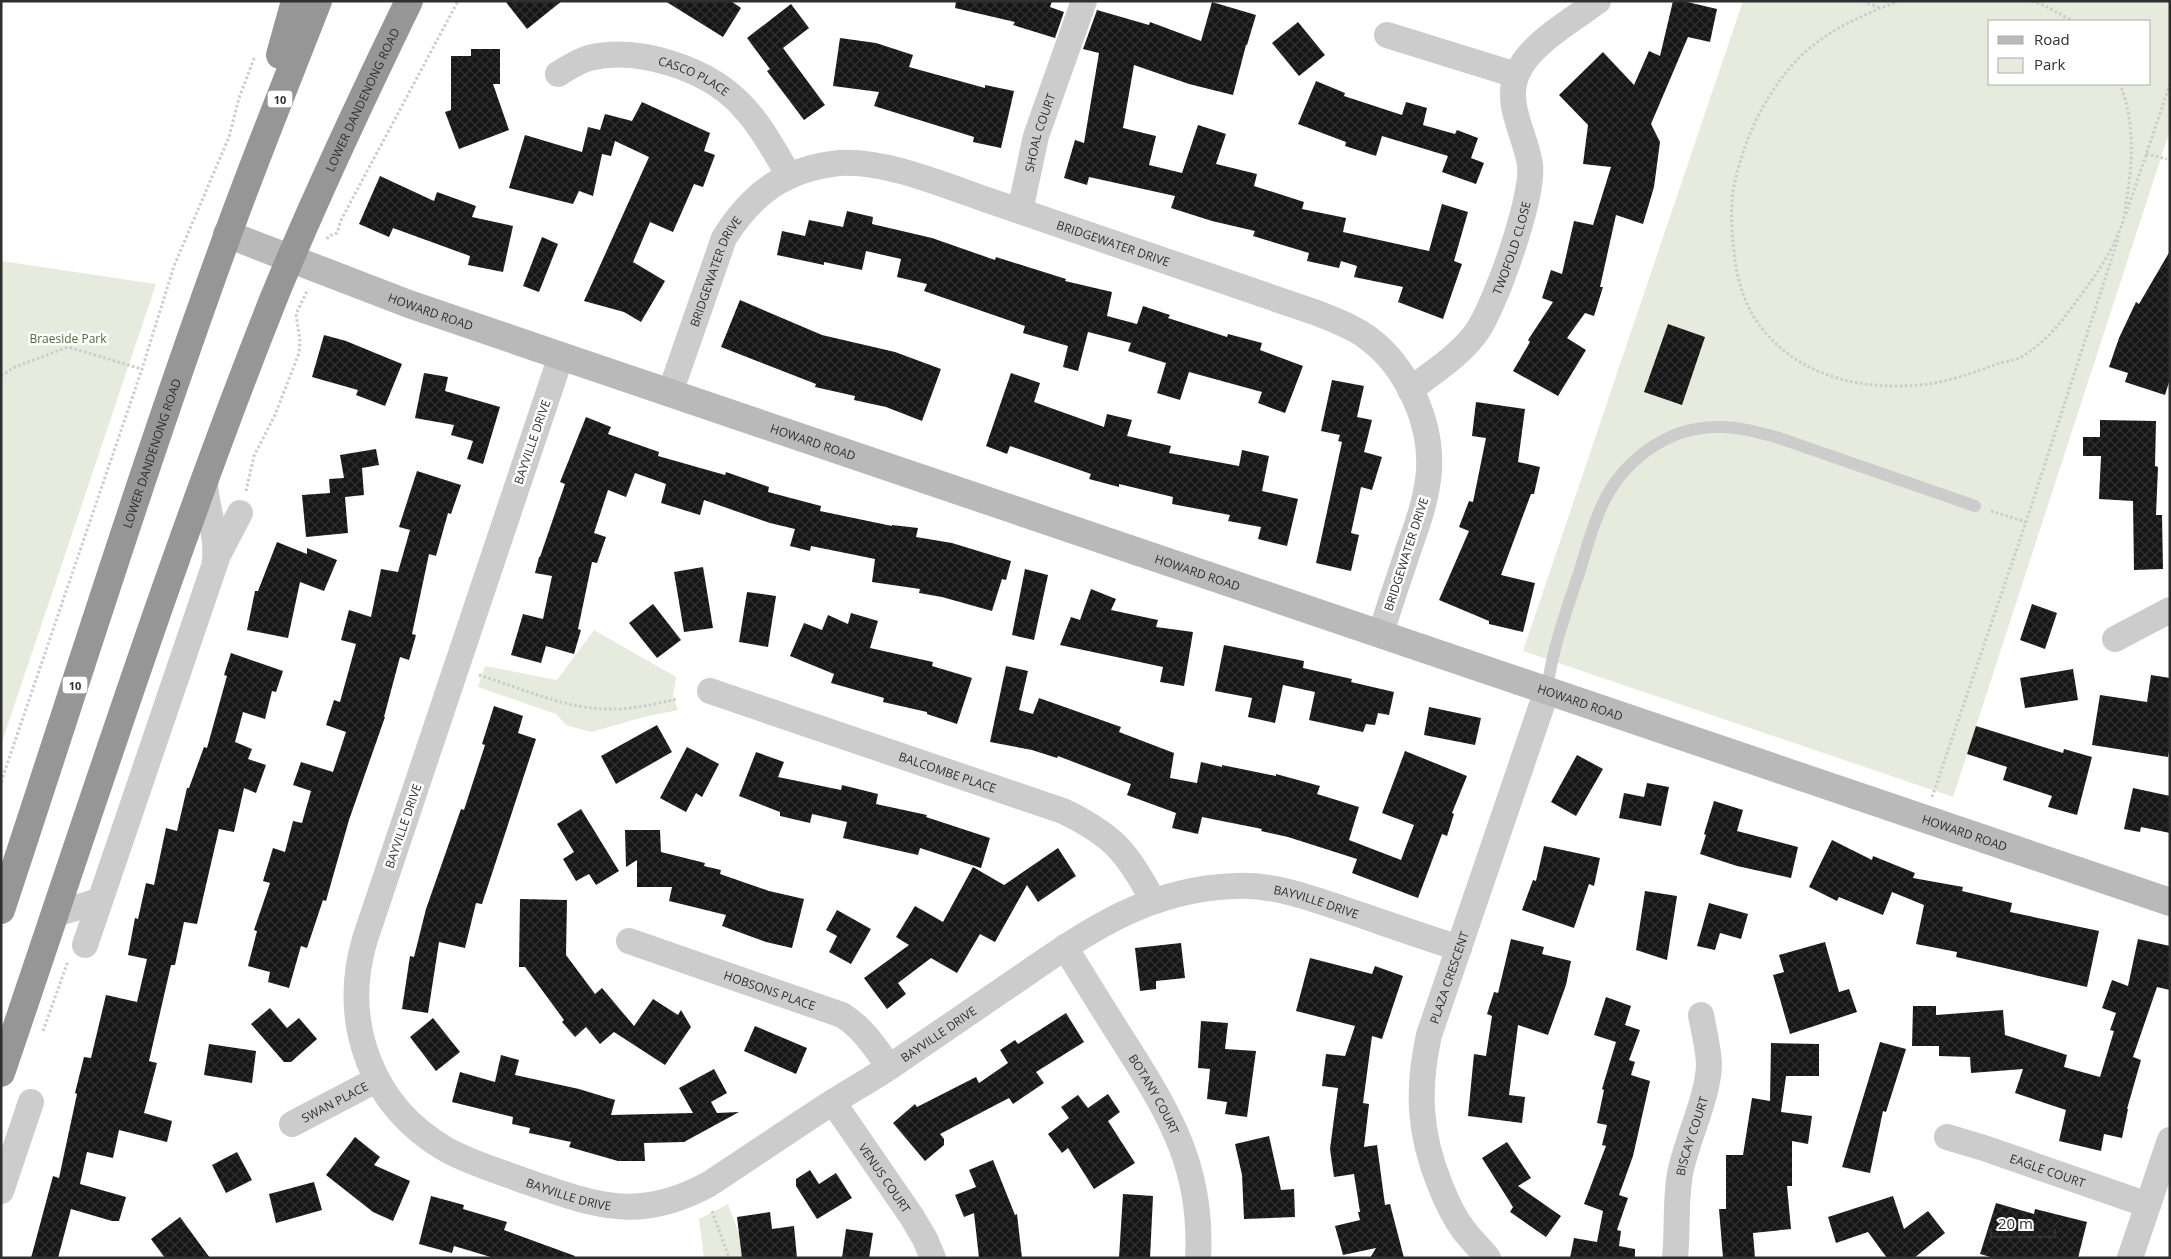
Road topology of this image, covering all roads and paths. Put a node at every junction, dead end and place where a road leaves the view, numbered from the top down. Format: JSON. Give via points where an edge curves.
{"nodes":[{"id":1,"x":295,"y":1,"type":"edge"},
{"id":2,"x":318,"y":1,"type":"edge"},
{"id":3,"x":409,"y":1,"type":"edge"},
{"id":4,"x":458,"y":1,"type":"edge"},
{"id":5,"x":1084,"y":1,"type":"edge"},
{"id":6,"x":1598,"y":1,"type":"edge"},
{"id":7,"x":1863,"y":1,"type":"edge"},
{"id":8,"x":1899,"y":1,"type":"edge"},
{"id":9,"x":2032,"y":1,"type":"edge"},
{"id":10,"x":1880,"y":8,"type":"junction"},
{"id":11,"x":2071,"y":20,"type":"edge"},
{"id":12,"x":1387,"y":35,"type":"dead end"},
{"id":13,"x":256,"y":54,"type":"dead end"},
{"id":14,"x":558,"y":74,"type":"dead end"},
{"id":15,"x":1516,"y":75,"type":"junction"},
{"id":16,"x":2170,"y":84,"type":"edge"},
{"id":17,"x":2120,"y":85,"type":"edge"},
{"id":18,"x":2146,"y":154,"type":"junction"},
{"id":19,"x":2167,"y":159,"type":"dead end"},
{"id":20,"x":789,"y":175,"type":"junction"},
{"id":21,"x":241,"y":196,"type":"junction"},
{"id":22,"x":1020,"y":211,"type":"junction"},
{"id":23,"x":2122,"y":225,"type":"junction"},
{"id":24,"x":337,"y":233,"type":"dead end"},
{"id":25,"x":228,"y":234,"type":"junction"},
{"id":26,"x":290,"y":260,"type":"junction"},
{"id":27,"x":297,"y":308,"type":"dead end"},
{"id":28,"x":562,"y":356,"type":"junction"},
{"id":29,"x":142,"y":370,"type":"junction"},
{"id":30,"x":1,"y":376,"type":"edge"},
{"id":31,"x":1410,"y":390,"type":"junction"},
{"id":32,"x":670,"y":393,"type":"junction"},
{"id":33,"x":205,"y":477,"type":"junction"},
{"id":34,"x":1975,"y":506,"type":"joint"},
{"id":35,"x":240,"y":513,"type":"joint"},
{"id":36,"x":2026,"y":522,"type":"junction"},
{"id":37,"x":215,"y":563,"type":"junction"},
{"id":38,"x":2170,"y":610,"type":"edge"},
{"id":39,"x":1380,"y":634,"type":"junction"},
{"id":40,"x":2115,"y":639,"type":"dead end"},
{"id":41,"x":479,"y":675,"type":"dead end"},
{"id":42,"x":1546,"y":690,"type":"junction"},
{"id":43,"x":710,"y":691,"type":"dead end"},
{"id":44,"x":677,"y":699,"type":"dead end"},
{"id":45,"x":1,"y":782,"type":"edge"},
{"id":46,"x":1925,"y":819,"type":"junction"},
{"id":47,"x":1153,"y":900,"type":"junction"},
{"id":48,"x":100,"y":901,"type":"junction"},
{"id":49,"x":2170,"y":902,"type":"edge"},
{"id":50,"x":1,"y":910,"type":"edge"},
{"id":51,"x":55,"y":914,"type":"junction"},
{"id":52,"x":629,"y":941,"type":"dead end"},
{"id":53,"x":1064,"y":947,"type":"junction"},
{"id":54,"x":1459,"y":948,"type":"junction"},
{"id":55,"x":77,"y":952,"type":"joint"},
{"id":56,"x":1700,"y":1015,"type":"dead end"},
{"id":57,"x":40,"y":1040,"type":"dead end"},
{"id":58,"x":889,"y":1067,"type":"junction"},
{"id":59,"x":1,"y":1073,"type":"edge"},
{"id":60,"x":376,"y":1080,"type":"junction"},
{"id":61,"x":31,"y":1102,"type":"dead end"},
{"id":62,"x":833,"y":1102,"type":"junction"},
{"id":63,"x":292,"y":1124,"type":"dead end"},
{"id":64,"x":1946,"y":1137,"type":"dead end"},
{"id":65,"x":2170,"y":1140,"type":"edge"},
{"id":66,"x":9,"y":1145,"type":"edge"},
{"id":67,"x":1,"y":1192,"type":"edge"},
{"id":68,"x":2148,"y":1205,"type":"junction"},
{"id":69,"x":712,"y":1211,"type":"dead end"},
{"id":70,"x":729,"y":1258,"type":"edge"},
{"id":71,"x":933,"y":1258,"type":"edge"},
{"id":72,"x":1198,"y":1258,"type":"edge"},
{"id":73,"x":1488,"y":1258,"type":"edge"},
{"id":74,"x":1675,"y":1258,"type":"edge"},
{"id":75,"x":2130,"y":1258,"type":"edge"}],
"edges":[{"from":1,"to":21,"type":"highway"},
{"from":2,"to":21,"type":"highway","name":"LOWER DANDENONG ROAD","number":"10"},
{"from":3,"to":26,"type":"highway","name":"LOWER DANDENONG ROAD","via":[[330,166]]},
{"from":4,"to":24,"type":"path","via":[[345,212]]},
{"from":5,"to":22,"type":"street","name":"SHOAL COURT","via":[[1036,136]]},
{"from":6,"to":15,"type":"street","name":"TWOFOLD CLOSE","via":[[1530,53]]},
{"from":7,"to":10,"type":"path"},
{"from":8,"to":10,"type":"path"},
{"from":9,"to":11,"type":"path"},
{"from":10,"to":23,"type":"path","via":[[1819,41],[1796,62],[1771,93],[1750,132],[1739,164],[1733,194],[1732,229],[1741,290],[1749,309],[1779,346],[1824,374],[1866,384],[1893,386],[1947,380],[2019,358],[2059,325],[2105,260]]},
{"from":12,"to":15,"type":"street"},
{"from":13,"to":29,"type":"path","via":[[228,137],[174,266]]},
{"from":14,"to":20,"type":"street","name":"CASCO PLACE","via":[[588,58],[606,56],[644,58],[689,70],[726,90],[745,108]]},
{"from":15,"to":31,"type":"street","name":"TWOFOLD CLOSE","via":[[1512,101],[1531,170],[1525,208],[1485,319],[1460,352]]},
{"from":16,"to":18,"type":"path"},
{"from":17,"to":23,"type":"path","via":[[2130,121],[2132,151],[2131,178]]},
{"from":18,"to":19,"type":"path"},
{"from":18,"to":23,"type":"path"},
{"from":20,"to":22,"type":"street","name":"BRIDGEWATER DRIVE","via":[[839,163],[865,163]]},
{"from":20,"to":32,"type":"street","name":"BRIDGEWATER DRIVE","via":[[752,200],[724,238]]},
{"from":21,"to":25,"type":"highway","name":"LOWER DANDENONG ROAD","number":"10"},
{"from":22,"to":31,"type":"street","name":"BRIDGEWATER DRIVE","via":[[1350,327],[1381,350]]},
{"from":23,"to":36,"type":"path"},
{"from":25,"to":26,"type":"main road","name":"HOWARD ROAD"},
{"from":25,"to":50,"type":"highway","name":"LOWER DANDENONG ROAD","number":"10","via":[[149,460]]},
{"from":26,"to":28,"type":"main road","name":"HOWARD ROAD"},
{"from":26,"to":33,"type":"highway","name":"LOWER DANDENONG ROAD"},
{"from":27,"to":35,"type":"path","via":[[299,353],[275,415],[254,456]]},
{"from":28,"to":32,"type":"main road","name":"HOWARD ROAD"},
{"from":28,"to":60,"type":"street","name":"BAYVILLE DRIVE","via":[[360,956],[356,1000],[358,1025]]},
{"from":29,"to":30,"type":"path","via":[[68,347]]},
{"from":29,"to":45,"type":"path"},
{"from":31,"to":39,"type":"street","name":"BRIDGEWATER DRIVE","via":[[1423,418],[1429,470],[1420,516]]},
{"from":32,"to":39,"type":"main road","name":"HOWARD ROAD"},
{"from":33,"to":37,"type":"street","name":"LOWER DANDENONG ROAD","via":[[206,498],[216,538]]},
{"from":33,"to":51,"type":"highway","name":"LOWER DANDENONG ROAD"},
{"from":34,"to":36,"type":"path"},
{"from":34,"to":42,"type":"lane","via":[[1745,429],[1719,427],[1680,433],[1641,454],[1623,472],[1598,514],[1551,658]]},
{"from":35,"to":37,"type":"street","name":"LOWER DANDENONG ROAD"},
{"from":36,"to":46,"type":"path"},
{"from":37,"to":48,"type":"street","name":"LOWER DANDENONG ROAD"},
{"from":38,"to":40,"type":"street"},
{"from":39,"to":42,"type":"main road","name":"HOWARD ROAD"},
{"from":41,"to":44,"type":"path","via":[[588,708],[610,710]]},
{"from":42,"to":46,"type":"main road","name":"HOWARD ROAD"},
{"from":42,"to":54,"type":"street","name":"PLAZA CRESCENT"},
{"from":43,"to":47,"type":"street","name":"BALCOMBE PLACE","via":[[1063,811],[1093,826],[1121,849]]},
{"from":46,"to":49,"type":"main road","name":"HOWARD ROAD"},
{"from":47,"to":53,"type":"street","name":"BAYVILLE DRIVE","via":[[1123,913]]},
{"from":47,"to":54,"type":"street","name":"BAYVILLE DRIVE","via":[[1203,889],[1263,887],[1314,899]]},
{"from":48,"to":51,"type":"street"},
{"from":48,"to":55,"type":"street","name":"LOWER DANDENONG ROAD"},
{"from":51,"to":59,"type":"highway","name":"LOWER DANDENONG ROAD"},
{"from":52,"to":58,"type":"street","name":"HOBSONS PLACE","via":[[842,1015],[864,1032]]},
{"from":53,"to":58,"type":"street","name":"BAYVILLE DRIVE"},
{"from":53,"to":72,"type":"street","name":"BOTANY COURT","via":[[1159,1097],[1179,1139],[1194,1190]]},
{"from":54,"to":73,"type":"street","name":"PLAZA CRESCENT","via":[[1429,1035],[1421,1086],[1421,1113],[1425,1140],[1447,1203],[1462,1229]]},
{"from":55,"to":57,"type":"path"},
{"from":56,"to":74,"type":"street","name":"BISCAY COURT","via":[[1709,1065],[1678,1183]]},
{"from":58,"to":62,"type":"street","name":"BAYVILLE DRIVE"},
{"from":60,"to":62,"type":"street","name":"BAYVILLE DRIVE","via":[[407,1119],[428,1137],[464,1158],[584,1201],[626,1208],[648,1206],[691,1194]]},
{"from":60,"to":63,"type":"street","name":"SWAN PLACE"},
{"from":61,"to":66,"type":"street"},
{"from":62,"to":71,"type":"street","name":"VENUS COURT","via":[[912,1217]]},
{"from":64,"to":68,"type":"street","name":"EAGLE COURT"},
{"from":65,"to":68,"type":"street"},
{"from":66,"to":67,"type":"street"},
{"from":68,"to":75,"type":"street"},
{"from":69,"to":70,"type":"path"}]}
